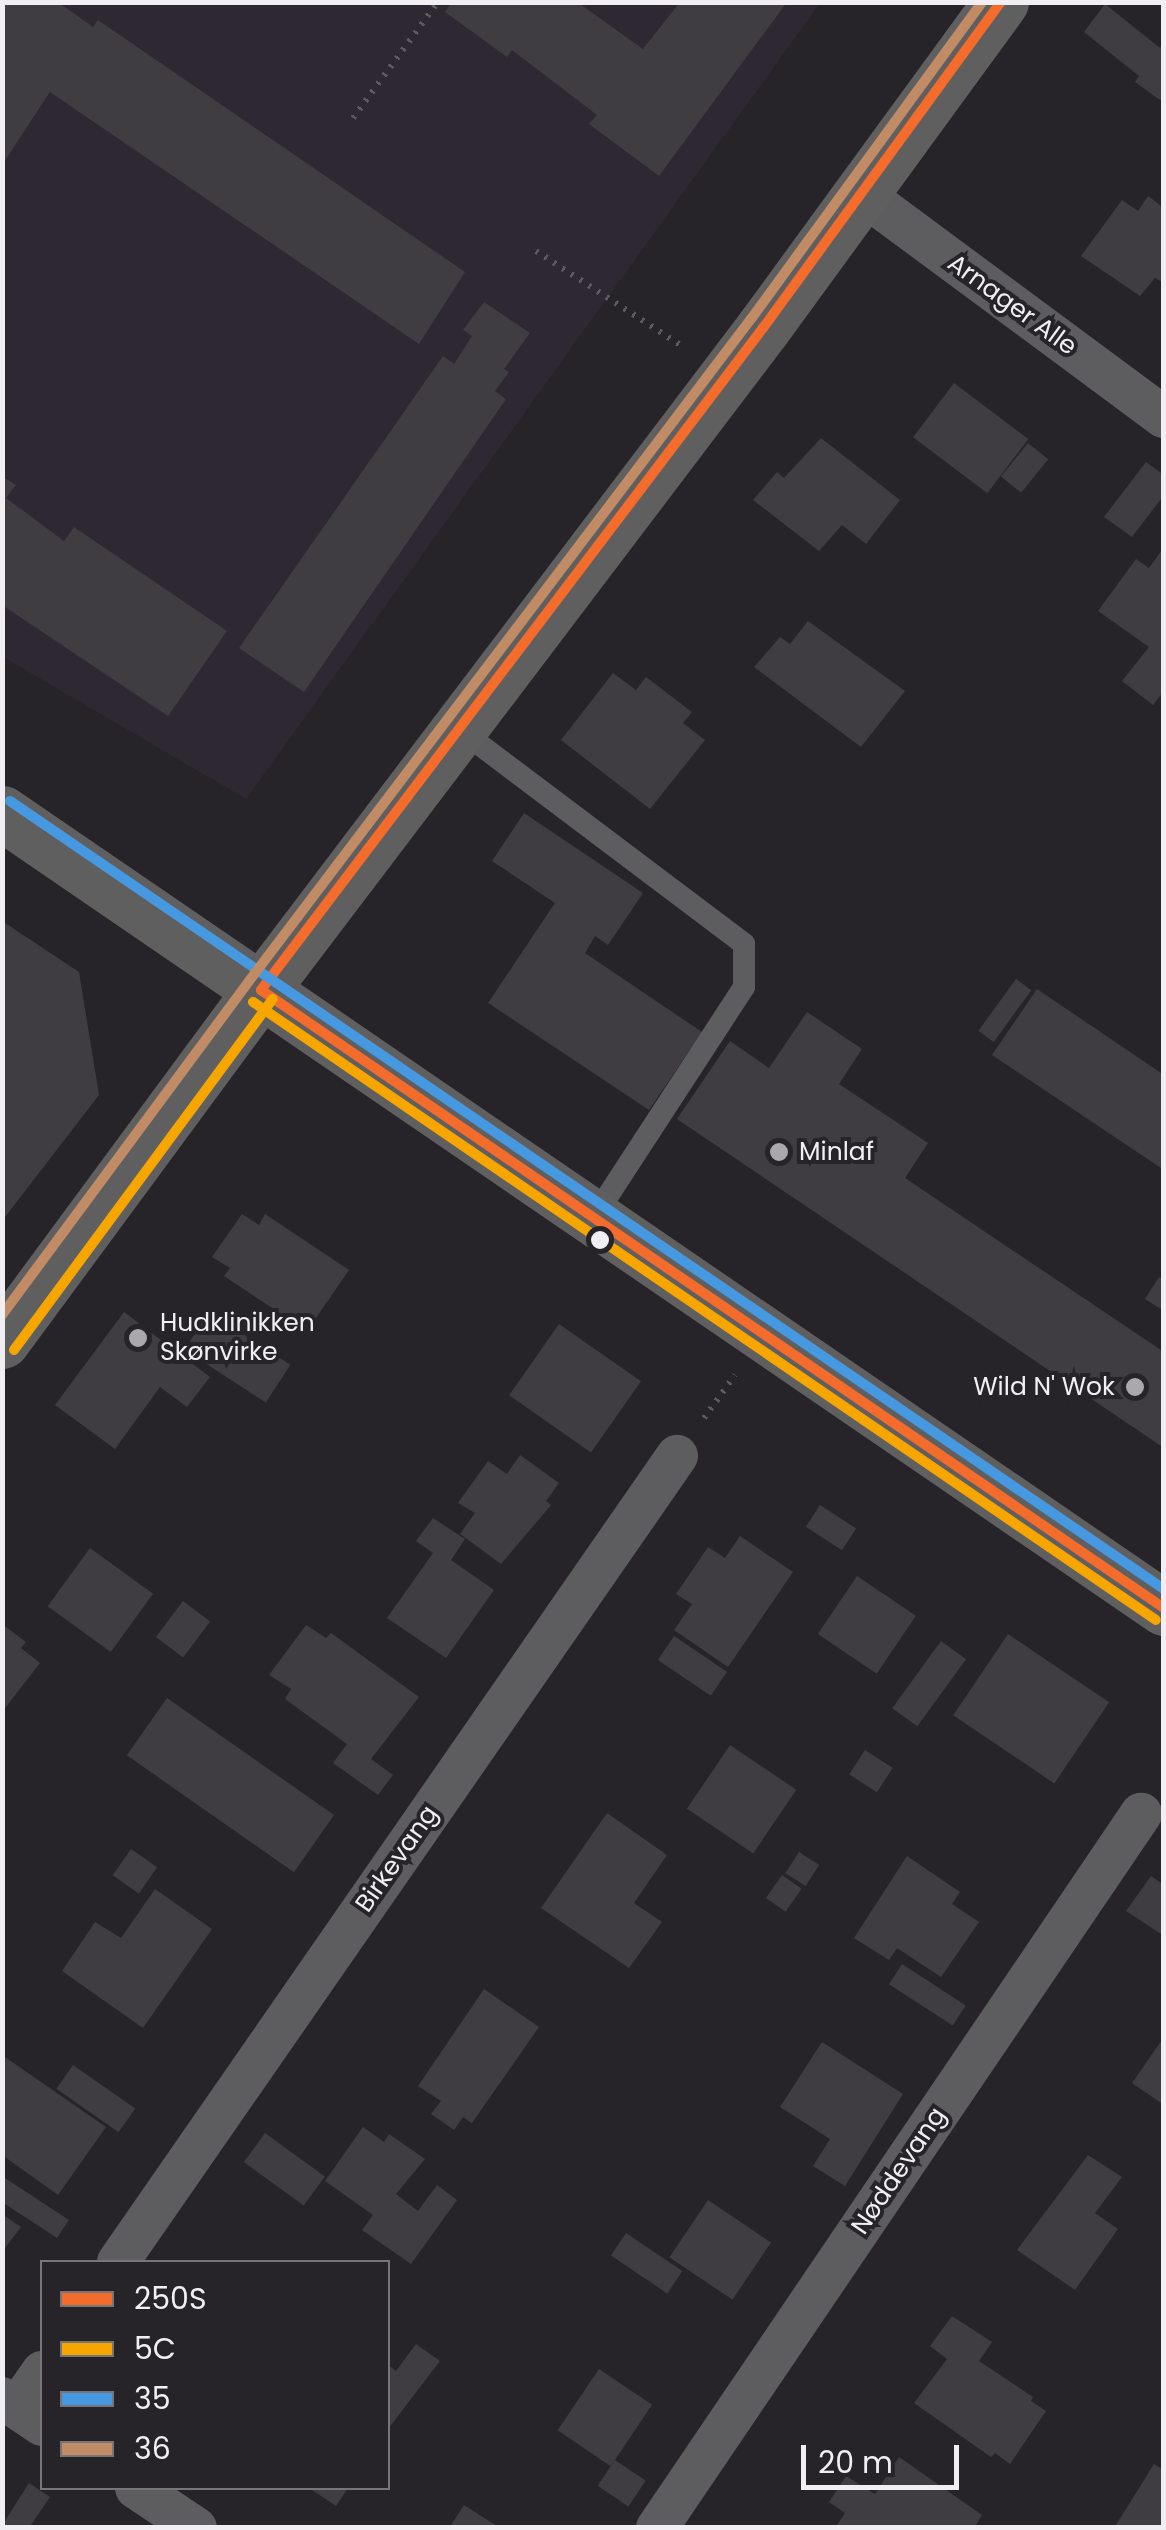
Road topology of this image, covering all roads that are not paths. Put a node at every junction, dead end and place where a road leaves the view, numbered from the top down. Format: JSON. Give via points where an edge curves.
{"nodes":[{"id":1,"x":1001,"y":2,"type":"edge"},
{"id":2,"x":861,"y":194,"type":"junction"},
{"id":3,"x":1164,"y":416,"type":"edge"},
{"id":4,"x":459,"y":729,"type":"junction"},
{"id":5,"x":2,"y":813,"type":"edge"},
{"id":6,"x":261,"y":990,"type":"junction"},
{"id":7,"x":594,"y":1217,"type":"junction"},
{"id":8,"x":2,"y":1341,"type":"edge"},
{"id":9,"x":677,"y":1456,"type":"road end"},
{"id":10,"x":1164,"y":1608,"type":"edge"},
{"id":11,"x":1140,"y":1814,"type":"dead end"},
{"id":12,"x":119,"y":2260,"type":"edge"},
{"id":13,"x":40,"y":2376,"type":"edge"},
{"id":14,"x":21,"y":2410,"type":"edge"},
{"id":15,"x":139,"y":2490,"type":"edge"},
{"id":16,"x":196,"y":2528,"type":"edge"},
{"id":17,"x":657,"y":2528,"type":"edge"}],
"edges":[{"from":1,"to":2,"type":"street"},
{"from":2,"to":3,"type":"street","name":"Arnager Alle"},
{"from":2,"to":4,"type":"street"},
{"from":4,"to":6,"type":"street"},
{"from":4,"to":7,"type":"lane","via":[[744,944],[744,987]]},
{"from":5,"to":6,"type":"street"},
{"from":6,"to":7,"type":"street"},
{"from":6,"to":8,"type":"street"},
{"from":7,"to":10,"type":"street"},
{"from":9,"to":12,"type":"street","name":"Birkevang"},
{"from":11,"to":17,"type":"street","name":"Nøddevang"},
{"from":13,"to":14,"type":"street"},
{"from":15,"to":16,"type":"street"}]}
